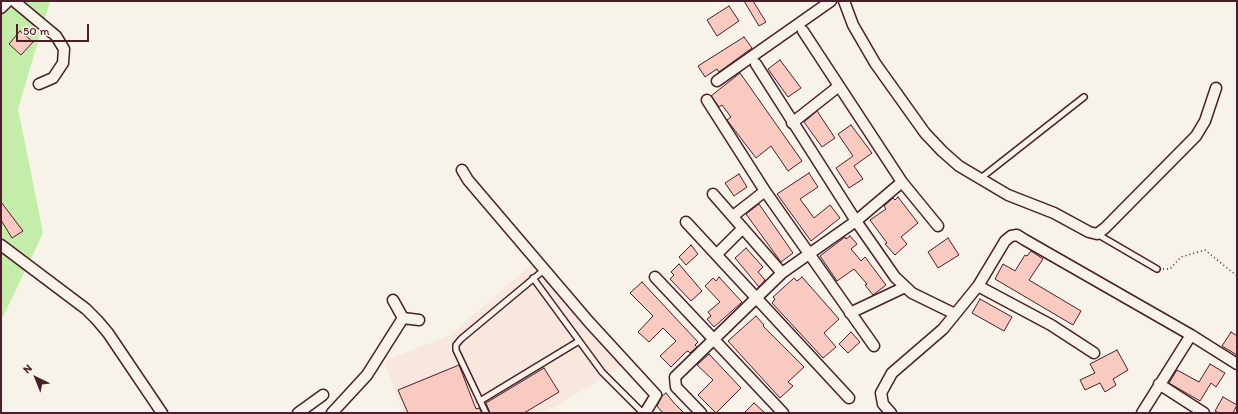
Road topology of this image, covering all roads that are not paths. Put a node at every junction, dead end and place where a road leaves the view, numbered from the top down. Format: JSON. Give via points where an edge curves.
{"nodes":[{"id":1,"x":8,"y":1,"type":"edge"},
{"id":2,"x":14,"y":1,"type":"edge"},
{"id":3,"x":831,"y":1,"type":"edge"},
{"id":4,"x":844,"y":1,"type":"edge"},
{"id":5,"x":1,"y":8,"type":"edge"},
{"id":6,"x":803,"y":31,"type":"dead end"},
{"id":7,"x":756,"y":64,"type":"dead end"},
{"id":8,"x":717,"y":81,"type":"dead end"},
{"id":9,"x":39,"y":84,"type":"dead end"},
{"id":10,"x":839,"y":86,"type":"junction"},
{"id":11,"x":1216,"y":88,"type":"dead end"},
{"id":12,"x":1084,"y":97,"type":"dead end"},
{"id":13,"x":707,"y":100,"type":"dead end"},
{"id":14,"x":792,"y":123,"type":"junction"},
{"id":15,"x":462,"y":170,"type":"dead end"},
{"id":16,"x":982,"y":178,"type":"junction"},
{"id":17,"x":902,"y":182,"type":"junction"},
{"id":18,"x":765,"y":190,"type":"junction"},
{"id":19,"x":712,"y":194,"type":"dead end"},
{"id":20,"x":733,"y":216,"type":"junction"},
{"id":21,"x":856,"y":221,"type":"junction"},
{"id":22,"x":686,"y":222,"type":"dead end"},
{"id":23,"x":938,"y":226,"type":"dead end"},
{"id":24,"x":743,"y":228,"type":"junction"},
{"id":25,"x":1097,"y":234,"type":"junction"},
{"id":26,"x":1,"y":245,"type":"edge"},
{"id":27,"x":717,"y":254,"type":"junction"},
{"id":28,"x":809,"y":254,"type":"junction"},
{"id":29,"x":545,"y":269,"type":"junction"},
{"id":30,"x":1158,"y":269,"type":"road end"},
{"id":31,"x":782,"y":273,"type":"junction"},
{"id":32,"x":655,"y":276,"type":"dead end"},
{"id":33,"x":533,"y":278,"type":"junction"},
{"id":34,"x":978,"y":286,"type":"junction"},
{"id":35,"x":905,"y":287,"type":"junction"},
{"id":36,"x":757,"y":298,"type":"junction"},
{"id":37,"x":393,"y":300,"type":"dead end"},
{"id":38,"x":850,"y":313,"type":"junction"},
{"id":39,"x":955,"y":314,"type":"junction"},
{"id":40,"x":403,"y":318,"type":"junction"},
{"id":41,"x":419,"y":320,"type":"dead end"},
{"id":42,"x":1191,"y":335,"type":"junction"},
{"id":43,"x":713,"y":340,"type":"junction"},
{"id":44,"x":579,"y":341,"type":"junction"},
{"id":45,"x":874,"y":346,"type":"dead end"},
{"id":46,"x":1094,"y":353,"type":"dead end"},
{"id":47,"x":1237,"y":364,"type":"edge"},
{"id":48,"x":1159,"y":384,"type":"junction"},
{"id":49,"x":323,"y":395,"type":"dead end"},
{"id":50,"x":849,"y":398,"type":"dead end"},
{"id":51,"x":480,"y":400,"type":"junction"},
{"id":52,"x":162,"y":413,"type":"edge"},
{"id":53,"x":298,"y":413,"type":"edge"},
{"id":54,"x":332,"y":413,"type":"edge"},
{"id":55,"x":486,"y":413,"type":"edge"},
{"id":56,"x":644,"y":413,"type":"edge"},
{"id":57,"x":701,"y":413,"type":"edge"},
{"id":58,"x":783,"y":413,"type":"edge"},
{"id":59,"x":891,"y":413,"type":"edge"},
{"id":60,"x":1142,"y":413,"type":"edge"},
{"id":61,"x":1204,"y":413,"type":"edge"}],
"edges":[{"from":1,"to":5,"type":"street"},
{"from":2,"to":9,"type":"street","via":[[56,36],[64,49],[63,64],[53,78]]},
{"from":3,"to":8,"type":"street"},
{"from":4,"to":16,"type":"street","via":[[853,25],[876,63],[925,133],[959,166]]},
{"from":6,"to":10,"type":"street"},
{"from":7,"to":14,"type":"street"},
{"from":10,"to":14,"type":"street"},
{"from":10,"to":17,"type":"street"},
{"from":11,"to":25,"type":"street","via":[[1205,121],[1196,136],[1106,228]]},
{"from":12,"to":16,"type":"lane"},
{"from":13,"to":18,"type":"street"},
{"from":14,"to":21,"type":"street"},
{"from":15,"to":29,"type":"street"},
{"from":16,"to":25,"type":"street","via":[[1008,195]]},
{"from":17,"to":21,"type":"street"},
{"from":17,"to":23,"type":"street"},
{"from":18,"to":20,"type":"street"},
{"from":18,"to":28,"type":"street"},
{"from":19,"to":20,"type":"street"},
{"from":20,"to":24,"type":"street"},
{"from":21,"to":28,"type":"street"},
{"from":21,"to":35,"type":"street"},
{"from":22,"to":27,"type":"street"},
{"from":24,"to":27,"type":"street"},
{"from":24,"to":31,"type":"street"},
{"from":25,"to":30,"type":"lane"},
{"from":26,"to":52,"type":"street","via":[[97,320]]},
{"from":27,"to":36,"type":"street"},
{"from":28,"to":31,"type":"street"},
{"from":28,"to":38,"type":"street"},
{"from":29,"to":33,"type":"lane"},
{"from":29,"to":56,"type":"street","via":[[616,353],[656,395]]},
{"from":31,"to":36,"type":"street"},
{"from":32,"to":43,"type":"street"},
{"from":33,"to":44,"type":"lane"},
{"from":33,"to":51,"type":"lane","via":[[456,346]]},
{"from":34,"to":39,"type":"street"},
{"from":34,"to":42,"type":"street","via":[[1005,240],[1017,236]]},
{"from":34,"to":46,"type":"street","via":[[1051,325]]},
{"from":35,"to":38,"type":"street"},
{"from":35,"to":39,"type":"street"},
{"from":36,"to":43,"type":"street"},
{"from":36,"to":50,"type":"street"},
{"from":37,"to":40,"type":"street"},
{"from":38,"to":45,"type":"street"},
{"from":39,"to":59,"type":"street","via":[[942,329],[892,373],[881,393],[883,404]]},
{"from":40,"to":41,"type":"street"},
{"from":40,"to":54,"type":"street","via":[[367,375]]},
{"from":42,"to":47,"type":"street"},
{"from":42,"to":48,"type":"street"},
{"from":43,"to":57,"type":"street","via":[[675,377],[676,387]]},
{"from":43,"to":58,"type":"street"},
{"from":44,"to":51,"type":"lane"},
{"from":44,"to":56,"type":"lane","via":[[602,372]]},
{"from":48,"to":60,"type":"street"},
{"from":48,"to":61,"type":"street"},
{"from":49,"to":53,"type":"street"},
{"from":51,"to":55,"type":"lane"}]}
